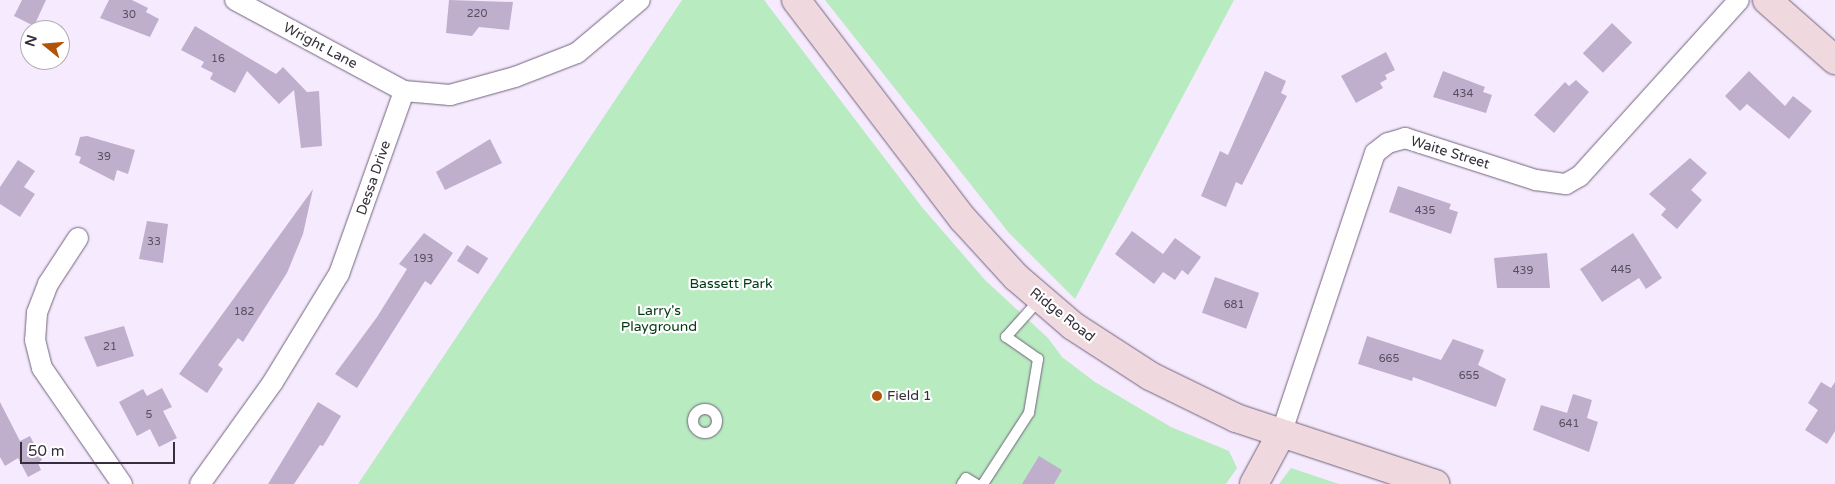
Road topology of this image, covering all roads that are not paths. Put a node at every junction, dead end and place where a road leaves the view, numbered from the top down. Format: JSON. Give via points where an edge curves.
{"nodes":[{"id":1,"x":235,"y":0,"type":"edge"},
{"id":2,"x":640,"y":0,"type":"edge"},
{"id":3,"x":796,"y":0,"type":"edge"},
{"id":4,"x":1739,"y":0,"type":"edge"},
{"id":5,"x":1767,"y":0,"type":"edge"},
{"id":6,"x":1835,"y":60,"type":"edge"},
{"id":7,"x":404,"y":91,"type":"junction"},
{"id":8,"x":78,"y":238,"type":"dead end"},
{"id":9,"x":1040,"y":299,"type":"junction"},
{"id":10,"x":1281,"y":434,"type":"junction"},
{"id":11,"x":122,"y":484,"type":"edge"},
{"id":12,"x":200,"y":484,"type":"edge"},
{"id":13,"x":962,"y":484,"type":"edge"},
{"id":14,"x":976,"y":484,"type":"edge"},
{"id":15,"x":983,"y":484,"type":"edge"},
{"id":16,"x":1254,"y":484,"type":"edge"},
{"id":17,"x":1435,"y":484,"type":"edge"}],
"edges":[{"from":1,"to":7,"type":"street","name":"Wright Lane"},
{"from":2,"to":7,"type":"street","via":[[577,53],[515,77],[450,95]]},
{"from":3,"to":9,"type":"main road","name":"Ridge Road","via":[[963,219]]},
{"from":4,"to":10,"type":"street","name":"Waite Street","via":[[1587,169],[1566,184],[1536,180],[1405,138],[1388,143],[1375,153]]},
{"from":5,"to":6,"type":"main road"},
{"from":7,"to":12,"type":"street","name":"Dessa Drive","via":[[339,274],[273,382]]},
{"from":8,"to":11,"type":"street","via":[[48,284],[37,314],[35,340],[42,368]]},
{"from":9,"to":10,"type":"main road","name":"Ridge Road","via":[[1150,376]]},
{"from":9,"to":15,"type":"lane","via":[[1006,337],[1038,359],[1029,413]]},
{"from":10,"to":16,"type":"main road","name":"Waite Street"},
{"from":10,"to":17,"type":"main road","name":"Ridge Road"},
{"from":13,"to":14,"type":"lane","via":[[966,478]]}]}
